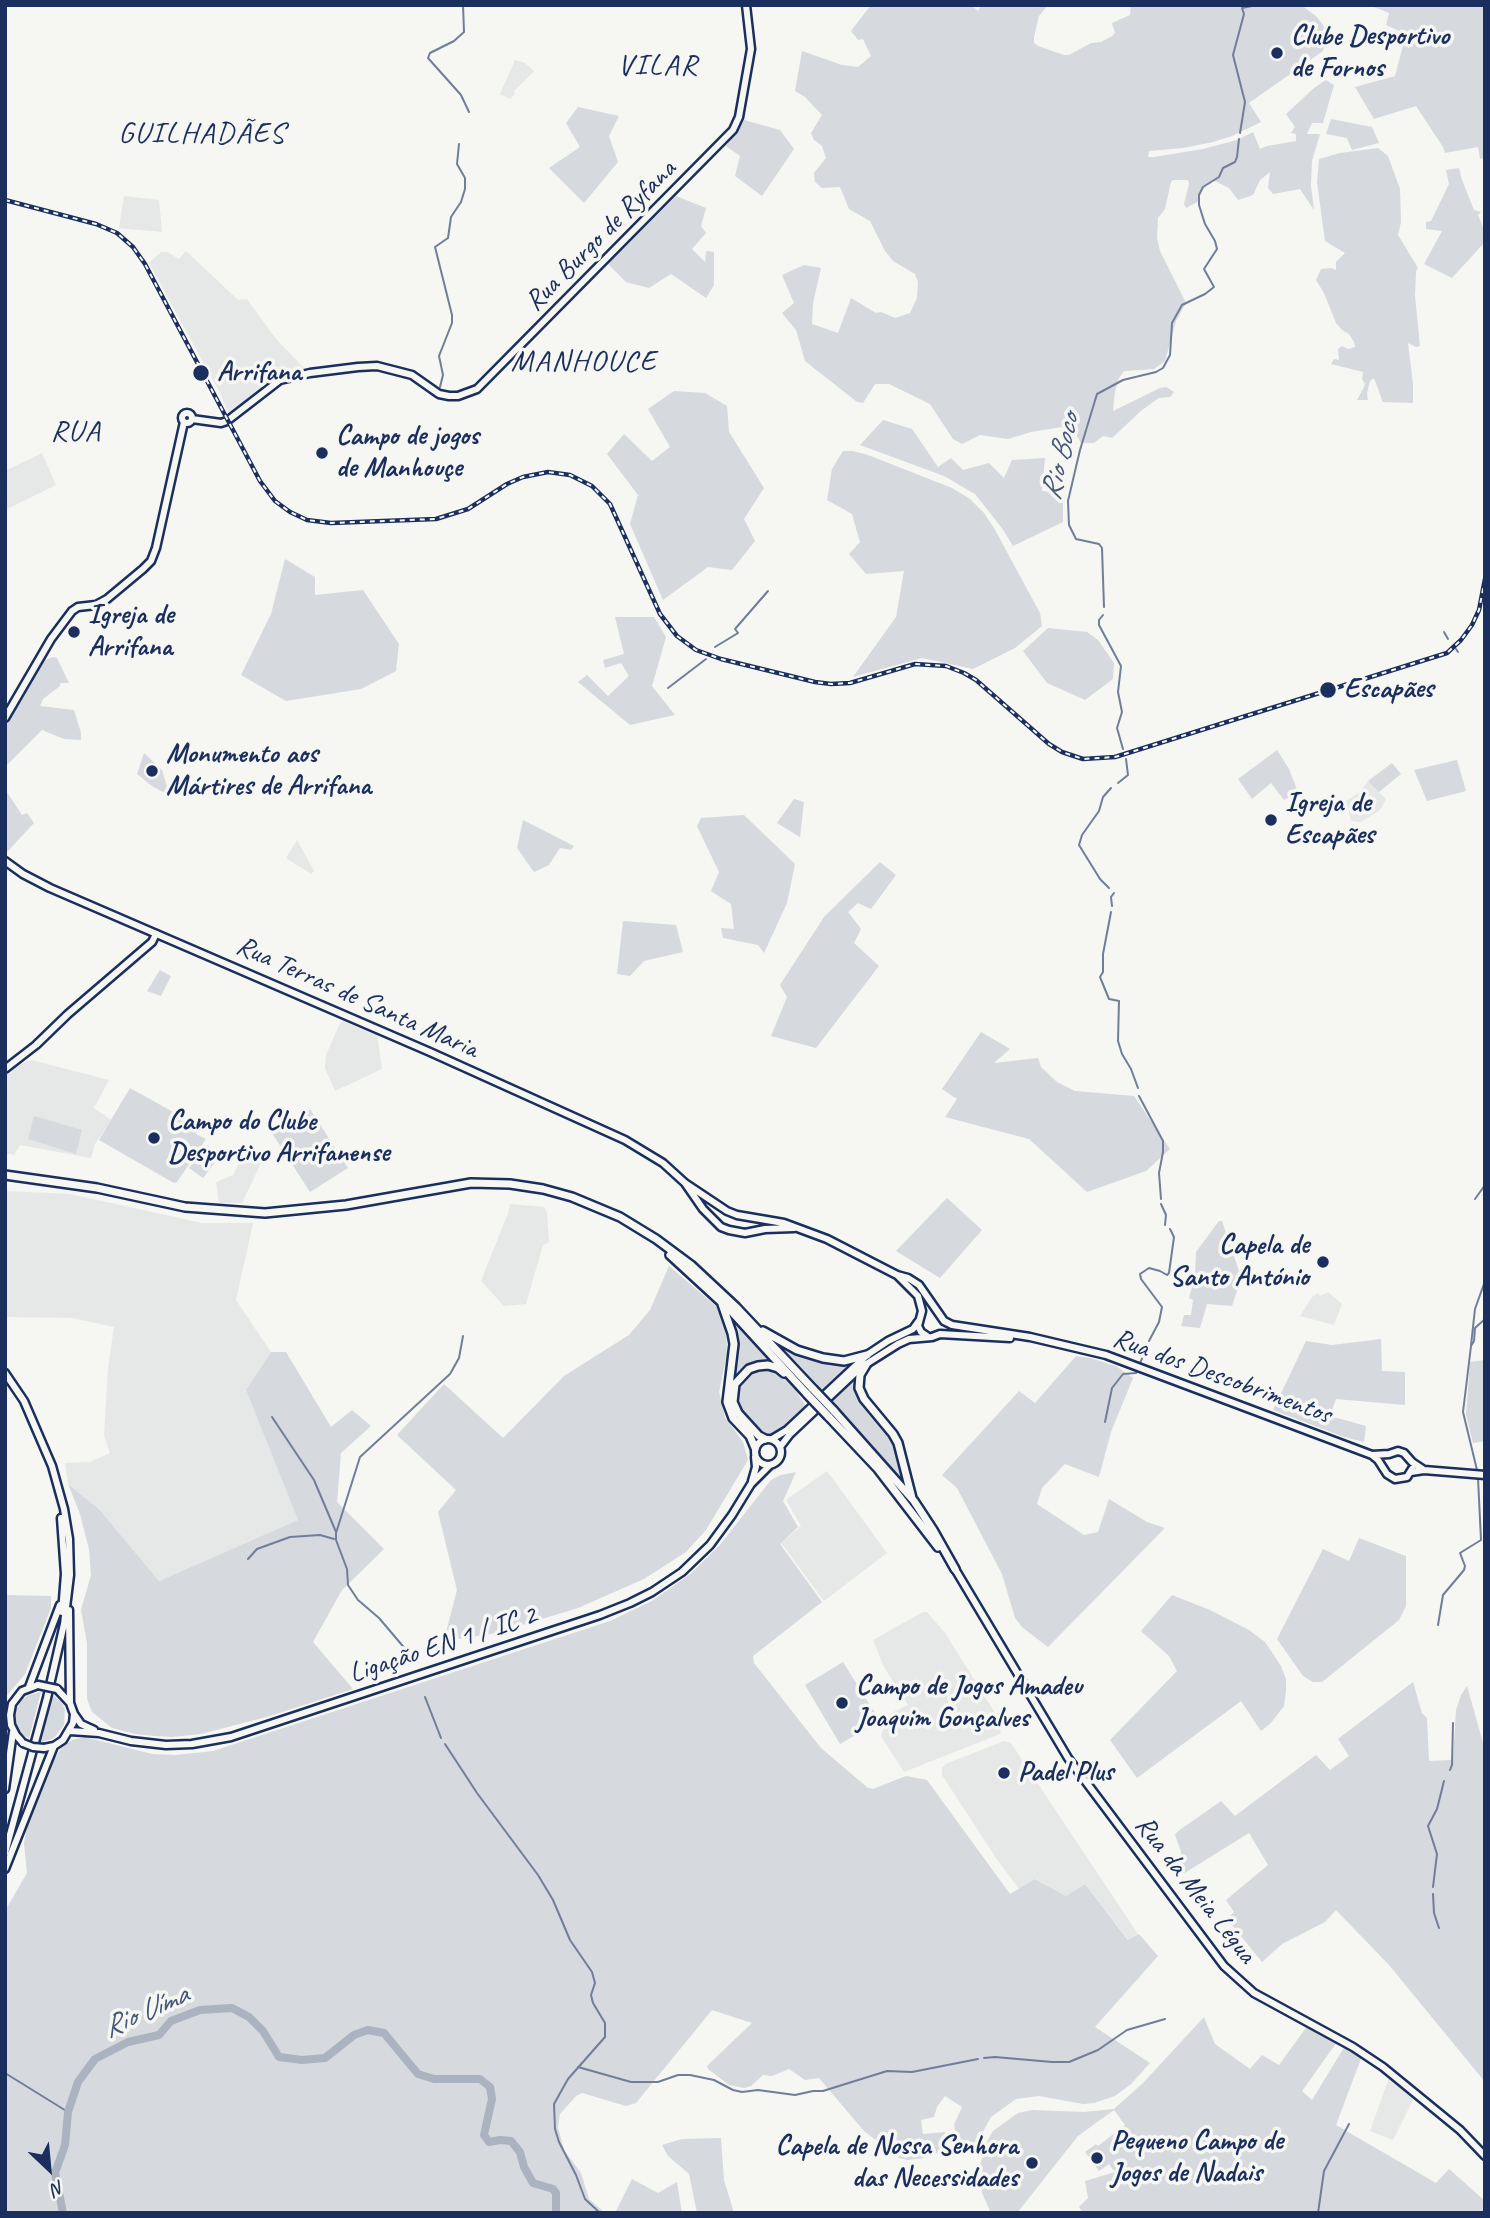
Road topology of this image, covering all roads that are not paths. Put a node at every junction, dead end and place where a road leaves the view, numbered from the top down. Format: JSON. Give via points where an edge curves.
{"nodes":[{"id":1,"x":746,"y":5,"type":"edge"},
{"id":2,"x":5,"y":718,"type":"edge"},
{"id":3,"x":5,"y":861,"type":"edge"},
{"id":4,"x":156,"y":934,"type":"junction"},
{"id":5,"x":5,"y":1069,"type":"edge"},
{"id":6,"x":5,"y":1176,"type":"edge"},
{"id":7,"x":685,"y":1183,"type":"junction"},
{"id":8,"x":727,"y":1211,"type":"junction"},
{"id":9,"x":746,"y":1217,"type":"junction"},
{"id":10,"x":721,"y":1227,"type":"junction"},
{"id":11,"x":794,"y":1228,"type":"junction"},
{"id":12,"x":745,"y":1233,"type":"junction"},
{"id":13,"x":669,"y":1252,"type":"junction"},
{"id":14,"x":897,"y":1275,"type":"junction"},
{"id":15,"x":720,"y":1300,"type":"junction"},
{"id":16,"x":939,"y":1313,"type":"junction"},
{"id":17,"x":919,"y":1320,"type":"junction"},
{"id":18,"x":944,"y":1321,"type":"junction"},
{"id":19,"x":754,"y":1326,"type":"junction"},
{"id":20,"x":940,"y":1334,"type":"junction"},
{"id":21,"x":928,"y":1336,"type":"junction"},
{"id":22,"x":1057,"y":1343,"type":"junction"},
{"id":23,"x":867,"y":1355,"type":"junction"},
{"id":24,"x":866,"y":1364,"type":"junction"},
{"id":25,"x":5,"y":1375,"type":"edge"},
{"id":26,"x":795,"y":1382,"type":"junction"},
{"id":27,"x":810,"y":1392,"type":"junction"},
{"id":28,"x":831,"y":1414,"type":"junction"},
{"id":29,"x":769,"y":1439,"type":"junction"},
{"id":30,"x":780,"y":1447,"type":"junction"},
{"id":31,"x":755,"y":1452,"type":"junction"},
{"id":32,"x":1389,"y":1454,"type":"junction"},
{"id":33,"x":1372,"y":1455,"type":"junction"},
{"id":34,"x":1412,"y":1462,"type":"junction"},
{"id":35,"x":770,"y":1465,"type":"junction"},
{"id":36,"x":1384,"y":1469,"type":"junction"},
{"id":37,"x":1424,"y":1470,"type":"junction"},
{"id":38,"x":1411,"y":1472,"type":"junction"},
{"id":39,"x":1485,"y":1475,"type":"edge"},
{"id":40,"x":751,"y":1484,"type":"junction"},
{"id":41,"x":914,"y":1502,"type":"junction"},
{"id":42,"x":955,"y":1569,"type":"junction"},
{"id":43,"x":66,"y":1592,"type":"junction"},
{"id":44,"x":29,"y":1687,"type":"junction"},
{"id":45,"x":70,"y":1703,"type":"junction"},
{"id":46,"x":12,"y":1704,"type":"junction"},
{"id":47,"x":5,"y":1710,"type":"edge"},
{"id":48,"x":74,"y":1714,"type":"junction"},
{"id":49,"x":10,"y":1727,"type":"edge"},
{"id":50,"x":70,"y":1731,"type":"junction"},
{"id":51,"x":99,"y":1733,"type":"junction"},
{"id":52,"x":54,"y":1746,"type":"junction"},
{"id":53,"x":5,"y":1789,"type":"edge"},
{"id":54,"x":5,"y":1843,"type":"edge"},
{"id":55,"x":5,"y":1853,"type":"edge"},
{"id":56,"x":5,"y":1869,"type":"edge"},
{"id":57,"x":1485,"y":2156,"type":"edge"}],
"edges":[{"from":1,"to":2,"type":"main road","name":"Rua Burgo de Ryfana","via":[[751,49],[733,130],[477,389],[449,397],[412,375],[377,366],[359,367],[280,380],[227,421],[192,419],[186,414],[150,561],[107,599],[78,607],[69,615]]},
{"from":3,"to":4,"type":"main road","name":"Rua Terras de Santa Maria","via":[[33,880]]},
{"from":4,"to":5,"type":"main road"},
{"from":4,"to":7,"type":"main road","name":"Rua Terras de Santa Maria","via":[[615,1135]]},
{"from":6,"to":13,"type":"highway","via":[[237,1216],[306,1213],[445,1189],[509,1188],[600,1210]]},
{"from":7,"to":8,"type":"main road"},
{"from":7,"to":10,"type":"main road"},
{"from":8,"to":9,"type":"main road"},
{"from":8,"to":10,"type":"main road","via":[[719,1215]]},
{"from":9,"to":11,"type":"main road"},
{"from":9,"to":12,"type":"main road","via":[[751,1227]]},
{"from":10,"to":12,"type":"main road"},
{"from":11,"to":12,"type":"main road"},
{"from":11,"to":14,"type":"main road","via":[[827,1239]]},
{"from":13,"to":15,"type":"highway"},
{"from":13,"to":19,"type":"highway","via":[[706,1278]]},
{"from":14,"to":16,"type":"main road","via":[[919,1285]]},
{"from":14,"to":17,"type":"main road","via":[[918,1296]]},
{"from":15,"to":26,"type":"highway"},
{"from":15,"to":31,"type":"highway","via":[[734,1344],[727,1402]]},
{"from":16,"to":17,"type":"main road","via":[[926,1312]]},
{"from":16,"to":18,"type":"main road"},
{"from":17,"to":21,"type":"main road","via":[[921,1332]]},
{"from":17,"to":23,"type":"main road","via":[[913,1329]]},
{"from":18,"to":20,"type":"main road"},
{"from":18,"to":22,"type":"main road","name":"Rua dos Descobrimentos"},
{"from":19,"to":23,"type":"highway","via":[[797,1350],[823,1358],[844,1362]]},
{"from":19,"to":27,"type":"highway"},
{"from":20,"to":21,"type":"main road"},
{"from":20,"to":22,"type":"main road","name":"Rua dos Descobrimentos"},
{"from":21,"to":24,"type":"main road","via":[[898,1343]]},
{"from":22,"to":33,"type":"main road","name":"Rua dos Descobrimentos","via":[[1105,1355]]},
{"from":23,"to":29,"type":"main road","via":[[787,1430]]},
{"from":24,"to":30,"type":"main road"},
{"from":24,"to":41,"type":"highway","via":[[859,1388],[898,1443]]},
{"from":25,"to":43,"type":"main road","via":[[24,1401],[52,1465],[69,1539]]},
{"from":26,"to":27,"type":"highway"},
{"from":26,"to":29,"type":"highway","via":[[768,1365],[749,1369],[735,1384],[735,1407],[745,1422]]},
{"from":27,"to":28,"type":"highway","bridge":true},
{"from":28,"to":41,"type":"highway","name":"Rua da Meia Légua"},
{"from":28,"to":42,"type":"highway","name":"Rua da Meia Légua"},
{"from":29,"to":30,"type":"main road"},
{"from":29,"to":31,"type":"main road","via":[[759,1442]]},
{"from":30,"to":35,"type":"main road","via":[[779,1458]]},
{"from":31,"to":35,"type":"main road","via":[[759,1462]]},
{"from":31,"to":40,"type":"main road","name":"Ligação EN 1 / IC 2"},
{"from":32,"to":33,"type":"main road","name":"Rua dos Descobrimentos"},
{"from":32,"to":34,"type":"main road","name":"Rua dos Descobrimentos","via":[[1404,1453]]},
{"from":32,"to":36,"type":"main road"},
{"from":33,"to":36,"type":"main road","name":"Rua dos Descobrimentos"},
{"from":34,"to":37,"type":"main road","name":"Rua dos Descobrimentos"},
{"from":34,"to":38,"type":"main road"},
{"from":35,"to":40,"type":"main road","name":"Ligação EN 1 / IC 2"},
{"from":36,"to":38,"type":"main road","name":"Rua dos Descobrimentos","via":[[1398,1480]]},
{"from":37,"to":38,"type":"main road","name":"Rua dos Descobrimentos"},
{"from":37,"to":39,"type":"main road","name":"Rua dos Descobrimentos"},
{"from":40,"to":51,"type":"main road","name":"Ligação EN 1 / IC 2","via":[[710,1545],[682,1572],[630,1604],[231,1737],[166,1745]]},
{"from":41,"to":42,"type":"highway","name":"Rua da Meia Légua"},
{"from":42,"to":57,"type":"main road","name":"Rua da Meia Légua","via":[[1068,1758],[1224,1966],[1254,1993],[1383,2067]]},
{"from":43,"to":44,"type":"main road"},
{"from":43,"to":45,"type":"main road"},
{"from":43,"to":54,"type":"main road"},
{"from":43,"to":55,"type":"main road","via":[[64,1624],[47,1698]]},
{"from":44,"to":45,"type":"main road","bridge":true,"via":[[57,1689]]},
{"from":44,"to":46,"type":"main road"},
{"from":45,"to":48,"type":"main road"},
{"from":46,"to":47,"type":"main road"},
{"from":46,"to":49,"type":"main road"},
{"from":48,"to":50,"type":"main road"},
{"from":48,"to":51,"type":"main road","name":"Ligação EN 1 / IC 2","via":[[81,1724]]},
{"from":49,"to":52,"type":"main road","bridge":true,"via":[[23,1743]]},
{"from":49,"to":53,"type":"main road"},
{"from":50,"to":51,"type":"main road","name":"Ligação EN 1 / IC 2"},
{"from":50,"to":52,"type":"main road"},
{"from":52,"to":56,"type":"main road"}]}
